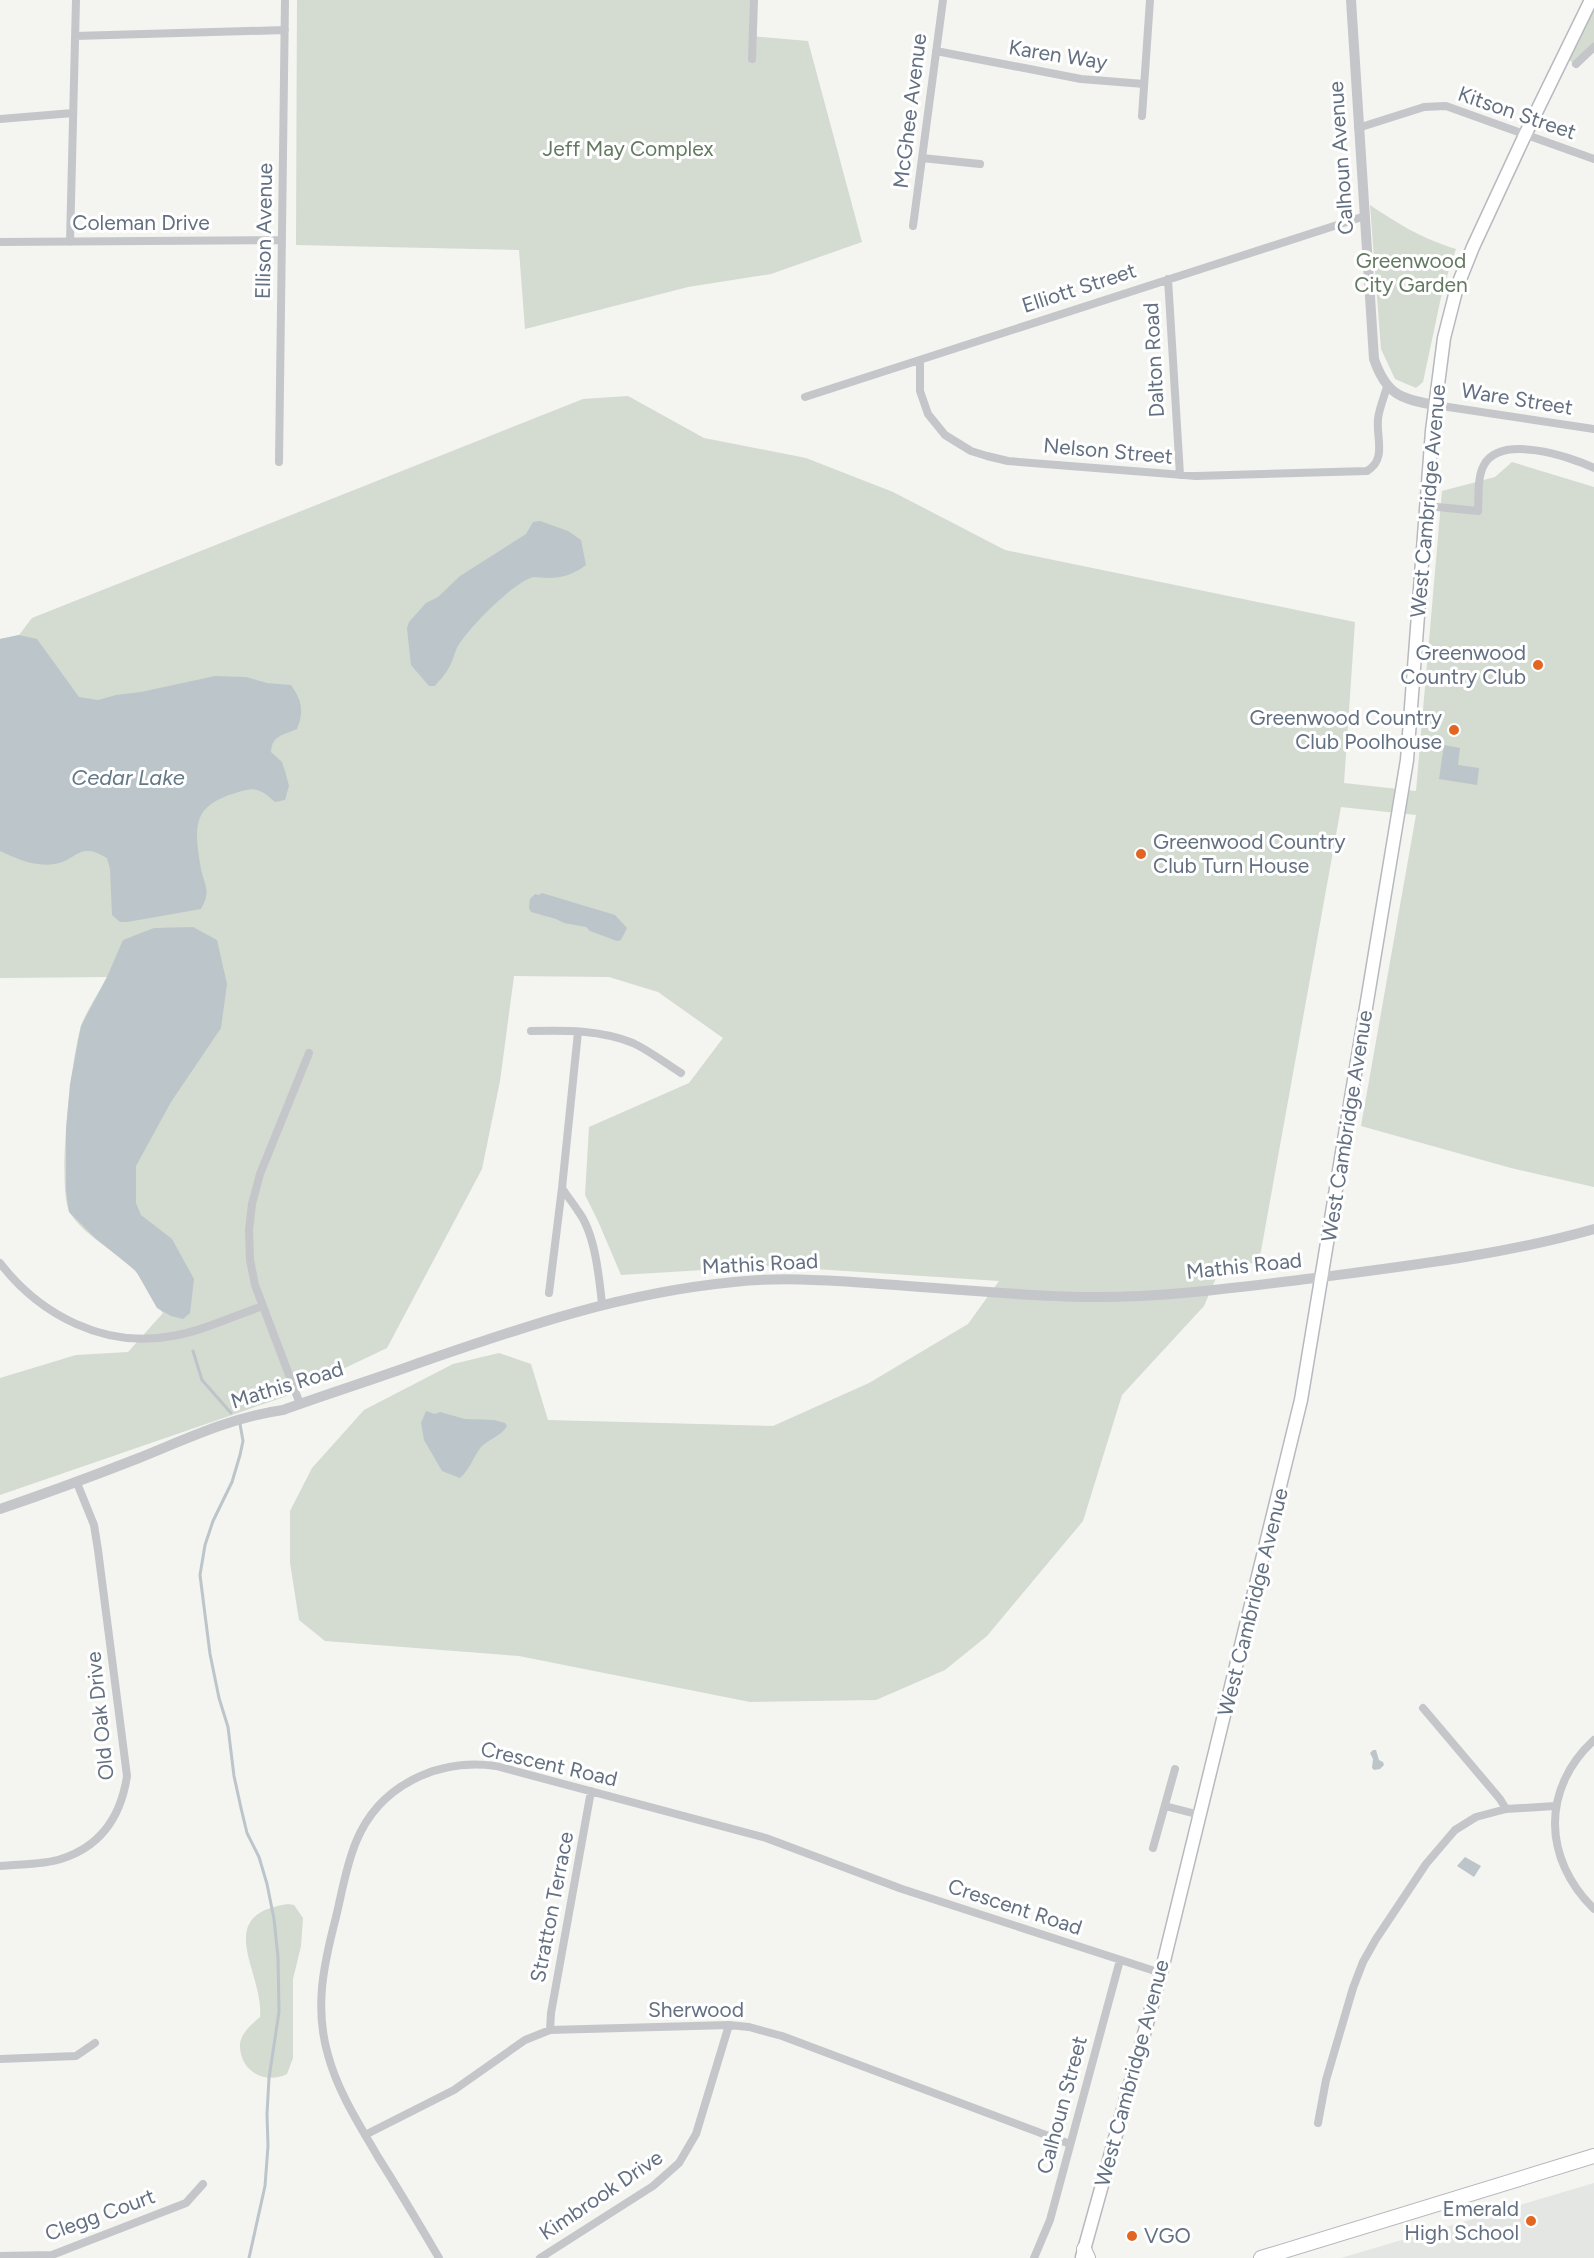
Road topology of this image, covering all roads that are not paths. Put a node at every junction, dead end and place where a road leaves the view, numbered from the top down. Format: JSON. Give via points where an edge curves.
{"nodes":[{"id":1,"x":76,"y":0,"type":"edge"},
{"id":2,"x":285,"y":0,"type":"edge"},
{"id":3,"x":754,"y":0,"type":"edge"},
{"id":4,"x":943,"y":0,"type":"edge"},
{"id":5,"x":1150,"y":0,"type":"edge"},
{"id":6,"x":1350,"y":0,"type":"edge"},
{"id":7,"x":1592,"y":0,"type":"edge"},
{"id":8,"x":285,"y":30,"type":"junction"},
{"id":9,"x":75,"y":36,"type":"junction"},
{"id":10,"x":1594,"y":47,"type":"edge"},
{"id":11,"x":936,"y":51,"type":"junction"},
{"id":12,"x":752,"y":59,"type":"dead end"},
{"id":13,"x":1576,"y":64,"type":"dead end"},
{"id":14,"x":1144,"y":84,"type":"junction"},
{"id":15,"x":73,"y":113,"type":"junction"},
{"id":16,"x":1142,"y":116,"type":"dead end"},
{"id":17,"x":0,"y":119,"type":"edge"},
{"id":18,"x":1358,"y":127,"type":"junction"},
{"id":19,"x":1525,"y":135,"type":"junction"},
{"id":20,"x":922,"y":158,"type":"junction"},
{"id":21,"x":1594,"y":159,"type":"edge"},
{"id":22,"x":980,"y":164,"type":"dead end"},
{"id":23,"x":1365,"y":216,"type":"junction"},
{"id":24,"x":914,"y":226,"type":"dead end"},
{"id":25,"x":282,"y":240,"type":"junction"},
{"id":26,"x":0,"y":242,"type":"edge"},
{"id":27,"x":70,"y":242,"type":"junction"},
{"id":28,"x":1168,"y":279,"type":"junction"},
{"id":29,"x":920,"y":361,"type":"junction"},
{"id":30,"x":1387,"y":387,"type":"junction"},
{"id":31,"x":805,"y":397,"type":"dead end"},
{"id":32,"x":1435,"y":405,"type":"junction"},
{"id":33,"x":1594,"y":429,"type":"edge"},
{"id":34,"x":279,"y":462,"type":"dead end"},
{"id":35,"x":1594,"y":468,"type":"edge"},
{"id":36,"x":1180,"y":475,"type":"junction"},
{"id":37,"x":1427,"y":506,"type":"junction"},
{"id":38,"x":531,"y":1031,"type":"dead end"},
{"id":39,"x":578,"y":1032,"type":"junction"},
{"id":40,"x":309,"y":1053,"type":"dead end"},
{"id":41,"x":681,"y":1073,"type":"dead end"},
{"id":42,"x":562,"y":1188,"type":"junction"},
{"id":43,"x":1594,"y":1229,"type":"edge"},
{"id":44,"x":0,"y":1263,"type":"edge"},
{"id":45,"x":1322,"y":1277,"type":"junction"},
{"id":46,"x":549,"y":1293,"type":"dead end"},
{"id":47,"x":603,"y":1304,"type":"junction"},
{"id":48,"x":263,"y":1306,"type":"junction"},
{"id":49,"x":300,"y":1404,"type":"junction"},
{"id":50,"x":76,"y":1483,"type":"junction"},
{"id":51,"x":0,"y":1509,"type":"edge"},
{"id":52,"x":1423,"y":1708,"type":"dead end"},
{"id":53,"x":1594,"y":1740,"type":"edge"},
{"id":54,"x":1175,"y":1769,"type":"dead end"},
{"id":55,"x":591,"y":1791,"type":"junction"},
{"id":56,"x":1165,"y":1806,"type":"junction"},
{"id":57,"x":1555,"y":1806,"type":"junction"},
{"id":58,"x":1506,"y":1809,"type":"junction"},
{"id":59,"x":1200,"y":1815,"type":"junction"},
{"id":60,"x":1153,"y":1848,"type":"dead end"},
{"id":61,"x":0,"y":1866,"type":"edge"},
{"id":62,"x":1594,"y":1909,"type":"edge"},
{"id":63,"x":1120,"y":1960,"type":"junction"},
{"id":64,"x":1161,"y":1973,"type":"junction"},
{"id":65,"x":729,"y":2025,"type":"junction"},
{"id":66,"x":550,"y":2030,"type":"junction"},
{"id":67,"x":95,"y":2043,"type":"dead end"},
{"id":68,"x":0,"y":2059,"type":"edge"},
{"id":69,"x":1318,"y":2123,"type":"dead end"},
{"id":70,"x":366,"y":2135,"type":"junction"},
{"id":71,"x":1070,"y":2144,"type":"junction"},
{"id":72,"x":1594,"y":2156,"type":"edge"},
{"id":73,"x":203,"y":2184,"type":"dead end"},
{"id":74,"x":1085,"y":2255,"type":"edge"},
{"id":75,"x":0,"y":2256,"type":"edge"},
{"id":76,"x":439,"y":2258,"type":"edge"},
{"id":77,"x":540,"y":2258,"type":"edge"},
{"id":78,"x":1034,"y":2258,"type":"edge"},
{"id":79,"x":1261,"y":2258,"type":"edge"}],
"edges":[{"from":1,"to":9,"type":"street"},
{"from":2,"to":8,"type":"street","name":"Ellison Avenue"},
{"from":3,"to":12,"type":"street"},
{"from":4,"to":11,"type":"street","name":"McGhee Avenue"},
{"from":5,"to":14,"type":"street"},
{"from":6,"to":18,"type":"street","name":"Calhoun Avenue"},
{"from":7,"to":19,"type":"main road","name":"West Cambridge Avenue"},
{"from":8,"to":9,"type":"street"},
{"from":8,"to":25,"type":"street","name":"Ellison Avenue"},
{"from":9,"to":15,"type":"street"},
{"from":10,"to":13,"type":"street"},
{"from":11,"to":14,"type":"street","name":"Karen Way","via":[[1082,79]]},
{"from":11,"to":20,"type":"street","name":"McGhee Avenue"},
{"from":14,"to":16,"type":"street"},
{"from":15,"to":17,"type":"street"},
{"from":15,"to":27,"type":"street"},
{"from":18,"to":19,"type":"street","name":"Kitson Street","via":[[1439,105]]},
{"from":18,"to":23,"type":"street","name":"Calhoun Avenue"},
{"from":19,"to":21,"type":"street","name":"Kitson Street"},
{"from":19,"to":32,"type":"main road","name":"West Cambridge Avenue","via":[[1457,287],[1444,338]]},
{"from":20,"to":22,"type":"street"},
{"from":20,"to":24,"type":"street","name":"McGhee Avenue"},
{"from":23,"to":28,"type":"street","name":"Elliott Street"},
{"from":23,"to":30,"type":"street","name":"Calhoun Avenue","via":[[1374,359]]},
{"from":25,"to":27,"type":"street","name":"Coleman Drive"},
{"from":25,"to":34,"type":"street","name":"Ellison Avenue"},
{"from":26,"to":27,"type":"street","name":"Coleman Drive"},
{"from":28,"to":29,"type":"street","name":"Elliott Street"},
{"from":28,"to":36,"type":"street","name":"Dalton Road"},
{"from":29,"to":31,"type":"street","name":"Elliott Street"},
{"from":29,"to":36,"type":"street","name":"Nelson Street","via":[[920,392],[928,414],[945,435],[971,451],[1008,460]]},
{"from":30,"to":32,"type":"street","via":[[1411,401]]},
{"from":30,"to":36,"type":"street","name":"Nelson Street","via":[[1378,418],[1380,455],[1377,464],[1367,471]]},
{"from":32,"to":33,"type":"street","name":"Ware Street"},
{"from":32,"to":37,"type":"main road","name":"West Cambridge Avenue"},
{"from":35,"to":37,"type":"street","via":[[1532,450],[1503,450],[1491,456],[1481,471],[1478,511]]},
{"from":37,"to":45,"type":"main road","name":"West Cambridge Avenue","via":[[1407,760]]},
{"from":38,"to":39,"type":"street"},
{"from":39,"to":41,"type":"street","via":[[608,1035],[634,1044]]},
{"from":39,"to":42,"type":"street"},
{"from":40,"to":48,"type":"street","via":[[260,1174],[252,1204],[250,1260]]},
{"from":42,"to":46,"type":"street"},
{"from":42,"to":47,"type":"street","via":[[586,1226]]},
{"from":43,"to":45,"type":"street","name":"Mathis Road","via":[[1490,1252]]},
{"from":44,"to":48,"type":"street","via":[[22,1289],[52,1312],[86,1329],[113,1335],[172,1336]]},
{"from":45,"to":47,"type":"street","name":"Mathis Road","via":[[1186,1293],[1092,1297],[767,1279],[693,1287]]},
{"from":45,"to":59,"type":"main road","name":"West Cambridge Avenue","via":[[1294,1437]]},
{"from":47,"to":49,"type":"street","name":"Mathis Road","via":[[519,1328]]},
{"from":48,"to":49,"type":"street"},
{"from":49,"to":50,"type":"street","name":"Mathis Road","via":[[210,1429]]},
{"from":50,"to":51,"type":"street","name":"Mathis Road"},
{"from":50,"to":61,"type":"street","name":"Old Oak Drive","via":[[94,1525],[98,1550],[127,1776],[124,1797],[114,1819],[80,1851],[60,1860]]},
{"from":52,"to":58,"type":"street"},
{"from":53,"to":57,"type":"street","via":[[1566,1776]]},
{"from":54,"to":56,"type":"street"},
{"from":55,"to":63,"type":"street","name":"Crescent Road","via":[[766,1838],[902,1889]]},
{"from":55,"to":66,"type":"street","name":"Stratton Terrace"},
{"from":55,"to":70,"type":"street","name":"Crescent Road","via":[[496,1766],[453,1766],[404,1784],[366,1822],[349,1862],[323,1967],[320,2002],[323,2036],[332,2069]]},
{"from":56,"to":59,"type":"street"},
{"from":56,"to":60,"type":"street"},
{"from":57,"to":58,"type":"street"},
{"from":57,"to":62,"type":"street","via":[[1555,1833],[1564,1863],[1577,1889]]},
{"from":58,"to":69,"type":"street","via":[[1476,1817],[1448,1837],[1376,1939],[1353,1988],[1326,2080]]},
{"from":59,"to":64,"type":"main road","name":"West Cambridge Avenue"},
{"from":63,"to":64,"type":"street","name":"Crescent Road"},
{"from":63,"to":71,"type":"street","name":"Calhoun Street"},
{"from":64,"to":74,"type":"main road","name":"West Cambridge Avenue"},
{"from":65,"to":66,"type":"street","name":"Sherwood"},
{"from":65,"to":71,"type":"street","name":"Sherwood","via":[[782,2036]]},
{"from":65,"to":77,"type":"street","name":"Kimbrook Drive","via":[[696,2134],[679,2163],[653,2186]]},
{"from":66,"to":70,"type":"street","name":"Sherwood","via":[[525,2040],[454,2090]]},
{"from":67,"to":68,"type":"street","via":[[76,2056]]},
{"from":70,"to":76,"type":"street","name":"Crescent Road"},
{"from":71,"to":78,"type":"street","name":"Calhoun Street","via":[[1050,2220]]},
{"from":72,"to":79,"type":"main road"},
{"from":73,"to":75,"type":"street","name":"Clegg Court","via":[[186,2203],[52,2255]]}]}
